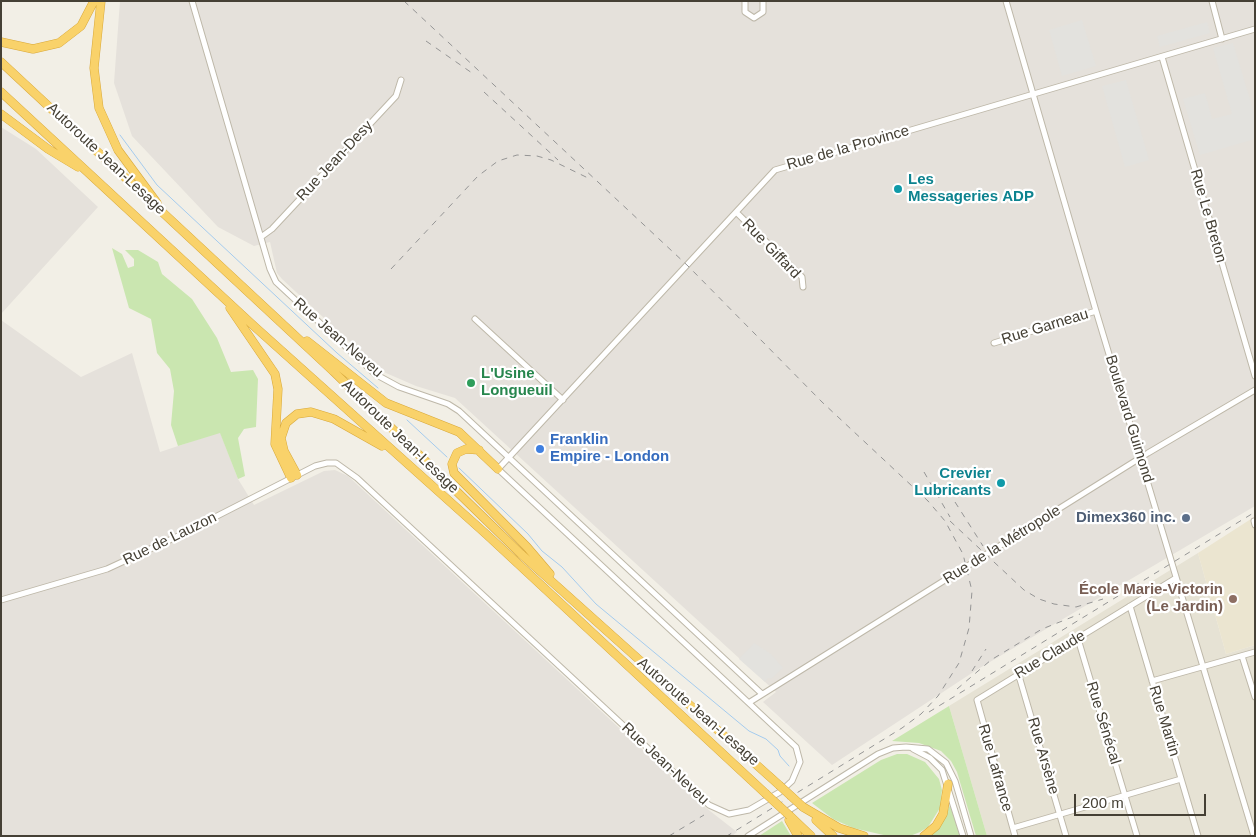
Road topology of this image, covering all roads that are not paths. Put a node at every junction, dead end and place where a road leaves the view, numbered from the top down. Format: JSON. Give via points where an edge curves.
{"nodes":[{"id":1,"x":94,"y":1,"type":"edge"},
{"id":2,"x":101,"y":1,"type":"edge"},
{"id":3,"x":192,"y":1,"type":"edge"},
{"id":4,"x":745,"y":1,"type":"edge"},
{"id":5,"x":763,"y":1,"type":"edge"},
{"id":6,"x":1006,"y":1,"type":"edge"},
{"id":7,"x":1212,"y":1,"type":"edge"},
{"id":8,"x":1255,"y":29,"type":"edge"},
{"id":9,"x":1222,"y":39,"type":"junction"},
{"id":10,"x":1,"y":42,"type":"edge"},
{"id":11,"x":1162,"y":57,"type":"junction"},
{"id":12,"x":1,"y":62,"type":"edge"},
{"id":13,"x":401,"y":80,"type":"dead end"},
{"id":14,"x":1,"y":92,"type":"edge"},
{"id":15,"x":1034,"y":95,"type":"junction"},
{"id":16,"x":1,"y":114,"type":"edge"},
{"id":17,"x":93,"y":176,"type":"junction"},
{"id":18,"x":736,"y":212,"type":"junction"},
{"id":19,"x":164,"y":214,"type":"junction"},
{"id":20,"x":261,"y":237,"type":"junction"},
{"id":21,"x":803,"y":287,"type":"dead end"},
{"id":22,"x":221,"y":296,"type":"junction"},
{"id":23,"x":1096,"y":311,"type":"junction"},
{"id":24,"x":475,"y":319,"type":"dead end"},
{"id":25,"x":284,"y":325,"type":"junction"},
{"id":26,"x":994,"y":343,"type":"dead end"},
{"id":27,"x":1255,"y":376,"type":"edge"},
{"id":28,"x":1255,"y":390,"type":"edge"},
{"id":29,"x":563,"y":400,"type":"junction"},
{"id":30,"x":479,"y":450,"type":"junction"},
{"id":31,"x":509,"y":457,"type":"junction"},
{"id":32,"x":1141,"y":458,"type":"junction"},
{"id":33,"x":402,"y":459,"type":"junction"},
{"id":34,"x":332,"y":462,"type":"joint"},
{"id":35,"x":498,"y":469,"type":"junction"},
{"id":36,"x":294,"y":477,"type":"junction"},
{"id":37,"x":1176,"y":578,"type":"junction"},
{"id":38,"x":564,"y":591,"type":"junction"},
{"id":39,"x":1,"y":600,"type":"edge"},
{"id":40,"x":1130,"y":606,"type":"junction"},
{"id":41,"x":1078,"y":639,"type":"junction"},
{"id":42,"x":1255,"y":652,"type":"edge"},
{"id":43,"x":1242,"y":656,"type":"junction"},
{"id":44,"x":1203,"y":667,"type":"junction"},
{"id":45,"x":1019,"y":676,"type":"junction"},
{"id":46,"x":1152,"y":681,"type":"junction"},
{"id":47,"x":762,"y":694,"type":"junction"},
{"id":48,"x":1255,"y":697,"type":"edge"},
{"id":49,"x":976,"y":701,"type":"joint"},
{"id":50,"x":750,"y":702,"type":"junction"},
{"id":51,"x":910,"y":747,"type":"junction"},
{"id":52,"x":1181,"y":779,"type":"junction"},
{"id":53,"x":948,"y":784,"type":"junction"},
{"id":54,"x":1126,"y":796,"type":"junction"},
{"id":55,"x":804,"y":807,"type":"junction"},
{"id":56,"x":787,"y":815,"type":"junction"},
{"id":57,"x":1060,"y":816,"type":"junction"},
{"id":58,"x":1013,"y":828,"type":"junction"},
{"id":59,"x":748,"y":836,"type":"edge"},
{"id":60,"x":798,"y":836,"type":"edge"},
{"id":61,"x":810,"y":836,"type":"edge"},
{"id":62,"x":833,"y":836,"type":"edge"},
{"id":63,"x":864,"y":836,"type":"edge"},
{"id":64,"x":924,"y":836,"type":"edge"},
{"id":65,"x":963,"y":836,"type":"edge"},
{"id":66,"x":971,"y":836,"type":"edge"},
{"id":67,"x":1015,"y":836,"type":"edge"},
{"id":68,"x":1066,"y":836,"type":"edge"},
{"id":69,"x":1137,"y":836,"type":"edge"},
{"id":70,"x":1198,"y":836,"type":"edge"},
{"id":71,"x":1254,"y":836,"type":"edge"}],
"edges":[{"from":1,"to":10,"type":"highway","via":[[84,23],[60,43],[32,49]]},
{"from":2,"to":19,"type":"highway","via":[[94,68],[101,113],[118,150]]},
{"from":3,"to":20,"type":"street","name":"Rue Jean-Neveu"},
{"from":4,"to":5,"type":"street","via":[[745,12],[754,18],[763,13]]},
{"from":6,"to":15,"type":"street","name":"Boulevard Guimond"},
{"from":7,"to":9,"type":"street"},
{"from":8,"to":9,"type":"street","name":"Rue de la Province"},
{"from":9,"to":11,"type":"street","name":"Rue de la Province"},
{"from":11,"to":15,"type":"street","name":"Rue de la Province"},
{"from":11,"to":27,"type":"street","name":"Rue Le Breton"},
{"from":12,"to":19,"type":"highway","name":"Autoroute Jean-Lesage"},
{"from":13,"to":20,"type":"street","name":"Rue Jean-Desy","via":[[396,96]]},
{"from":14,"to":17,"type":"highway","name":"Autoroute Jean-Lesage"},
{"from":15,"to":18,"type":"street","name":"Rue de la Province","via":[[775,170]]},
{"from":15,"to":23,"type":"street","name":"Boulevard Guimond"},
{"from":16,"to":17,"type":"highway","via":[[48,149]]},
{"from":17,"to":22,"type":"highway","name":"Autoroute Jean-Lesage"},
{"from":18,"to":21,"type":"street","name":"Rue Giffard","via":[[802,277]]},
{"from":18,"to":29,"type":"street","name":"Rue de la Province"},
{"from":19,"to":25,"type":"highway","name":"Autoroute Jean-Lesage"},
{"from":20,"to":31,"type":"street","name":"Rue Jean-Neveu","via":[[278,284],[370,370],[395,385],[452,406]]},
{"from":22,"to":33,"type":"highway","name":"Autoroute Jean-Lesage"},
{"from":22,"to":36,"type":"highway","via":[[275,374],[278,390],[275,444]]},
{"from":23,"to":26,"type":"street","name":"Rue Garneau"},
{"from":23,"to":32,"type":"street","name":"Boulevard Guimond"},
{"from":24,"to":29,"type":"street"},
{"from":25,"to":30,"type":"highway","via":[[381,399],[409,414],[454,429]]},
{"from":25,"to":38,"type":"highway","name":"Autoroute Jean-Lesage","via":[[489,524]]},
{"from":28,"to":32,"type":"street","name":"Rue de la Métropole"},
{"from":29,"to":31,"type":"street","name":"Rue de la Province"},
{"from":30,"to":35,"type":"highway"},
{"from":30,"to":38,"type":"highway","via":[[466,449],[457,453],[452,464],[454,473],[528,547]]},
{"from":31,"to":35,"type":"street","name":"Rue de la Province"},
{"from":31,"to":47,"type":"street","name":"Rue Jean-Neveu"},
{"from":32,"to":37,"type":"street","name":"Boulevard Guimond"},
{"from":32,"to":47,"type":"street","name":"Rue de la Métropole"},
{"from":33,"to":36,"type":"highway","via":[[339,421],[303,412],[288,421],[281,436]]},
{"from":33,"to":56,"type":"highway","name":"Autoroute Jean-Lesage","bridge":true},
{"from":34,"to":36,"type":"street","name":"Rue de Lauzon","via":[[320,464]]},
{"from":34,"to":50,"type":"street","name":"Rue Jean-Neveu","via":[[357,478],[706,803],[724,813],[738,814],[757,806],[788,786],[799,767],[800,756],[796,747]]},
{"from":35,"to":50,"type":"street","name":"Rue Jean-Neveu"},
{"from":36,"to":39,"type":"street","name":"Rue de Lauzon","via":[[107,569]]},
{"from":37,"to":40,"type":"street","name":"Rue Claude"},
{"from":37,"to":44,"type":"street","name":"Boulevard Guimond"},
{"from":38,"to":55,"type":"highway","name":"Autoroute Jean-Lesage","bridge":true},
{"from":40,"to":41,"type":"street","name":"Rue Claude"},
{"from":40,"to":46,"type":"street","name":"Rue Martin"},
{"from":41,"to":45,"type":"street","name":"Rue Claude"},
{"from":41,"to":54,"type":"street","name":"Rue Sénécal"},
{"from":42,"to":43,"type":"street"},
{"from":43,"to":44,"type":"street"},
{"from":43,"to":48,"type":"street"},
{"from":44,"to":46,"type":"street"},
{"from":44,"to":71,"type":"street","name":"Boulevard Guimond"},
{"from":45,"to":49,"type":"street","name":"Rue Claude","via":[[998,685]]},
{"from":45,"to":57,"type":"street","name":"Rue Arsène"},
{"from":46,"to":52,"type":"street","name":"Rue Martin"},
{"from":47,"to":50,"type":"street","name":"Rue de la Métropole"},
{"from":49,"to":58,"type":"street","name":"Rue Lafrance"},
{"from":51,"to":53,"type":"street","via":[[935,762]]},
{"from":51,"to":59,"type":"street","via":[[893,748],[878,754]]},
{"from":51,"to":66,"type":"street","via":[[928,749],[948,766]]},
{"from":52,"to":54,"type":"street"},
{"from":52,"to":70,"type":"street","name":"Rue Martin"},
{"from":53,"to":64,"type":"highway","via":[[941,818]]},
{"from":53,"to":65,"type":"street"},
{"from":54,"to":57,"type":"street"},
{"from":54,"to":69,"type":"street","name":"Rue Sénécal"},
{"from":55,"to":62,"type":"highway"},
{"from":55,"to":63,"type":"highway","via":[[839,828]]},
{"from":56,"to":60,"type":"highway"},
{"from":56,"to":61,"type":"highway","name":"Autoroute Jean-Lesage"},
{"from":57,"to":58,"type":"street"},
{"from":57,"to":68,"type":"street","name":"Rue Arsène"},
{"from":58,"to":67,"type":"street","name":"Rue Lafrance"}]}
